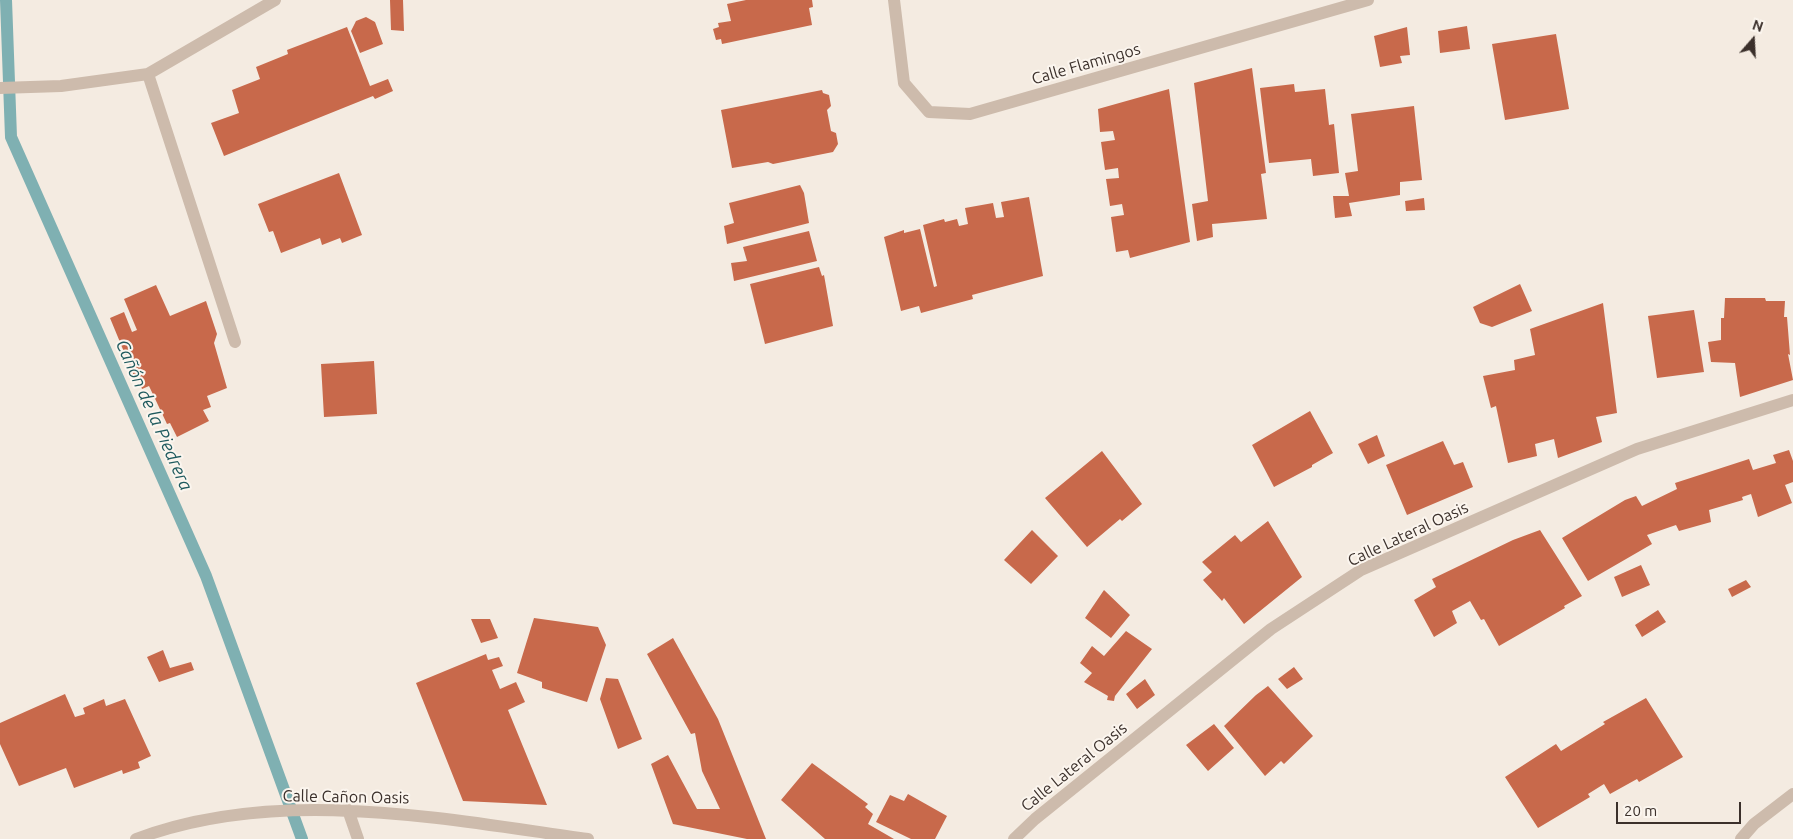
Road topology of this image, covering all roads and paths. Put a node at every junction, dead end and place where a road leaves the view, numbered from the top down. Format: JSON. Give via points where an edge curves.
{"nodes":[{"id":1,"x":275,"y":0,"type":"edge"},
{"id":2,"x":894,"y":0,"type":"edge"},
{"id":3,"x":1368,"y":0,"type":"edge"},
{"id":4,"x":148,"y":74,"type":"junction"},
{"id":5,"x":0,"y":88,"type":"edge"},
{"id":6,"x":236,"y":342,"type":"dead end"},
{"id":7,"x":1793,"y":400,"type":"edge"},
{"id":8,"x":1793,"y":794,"type":"edge"},
{"id":9,"x":348,"y":810,"type":"junction"},
{"id":10,"x":136,"y":839,"type":"edge"},
{"id":11,"x":358,"y":839,"type":"edge"},
{"id":12,"x":588,"y":839,"type":"edge"},
{"id":13,"x":1014,"y":839,"type":"edge"},
{"id":14,"x":1741,"y":839,"type":"edge"}],
"edges":[{"from":1,"to":4,"type":"street"},
{"from":2,"to":3,"type":"street","name":"Calle Flamingos","via":[[904,83],[929,112],[970,114]]},
{"from":4,"to":5,"type":"street","via":[[61,86]]},
{"from":4,"to":6,"type":"street"},
{"from":7,"to":13,"type":"street","name":"Calle Lateral Oasis","via":[[1637,449],[1361,570],[1271,629]]},
{"from":8,"to":14,"type":"street","via":[[1754,824]]},
{"from":9,"to":10,"type":"street","name":"Calle Cañon Oasis","via":[[246,812],[162,829]]},
{"from":9,"to":11,"type":"street"},
{"from":9,"to":12,"type":"street","name":"Calle Cañon Oasis","via":[[408,814]]}]}
